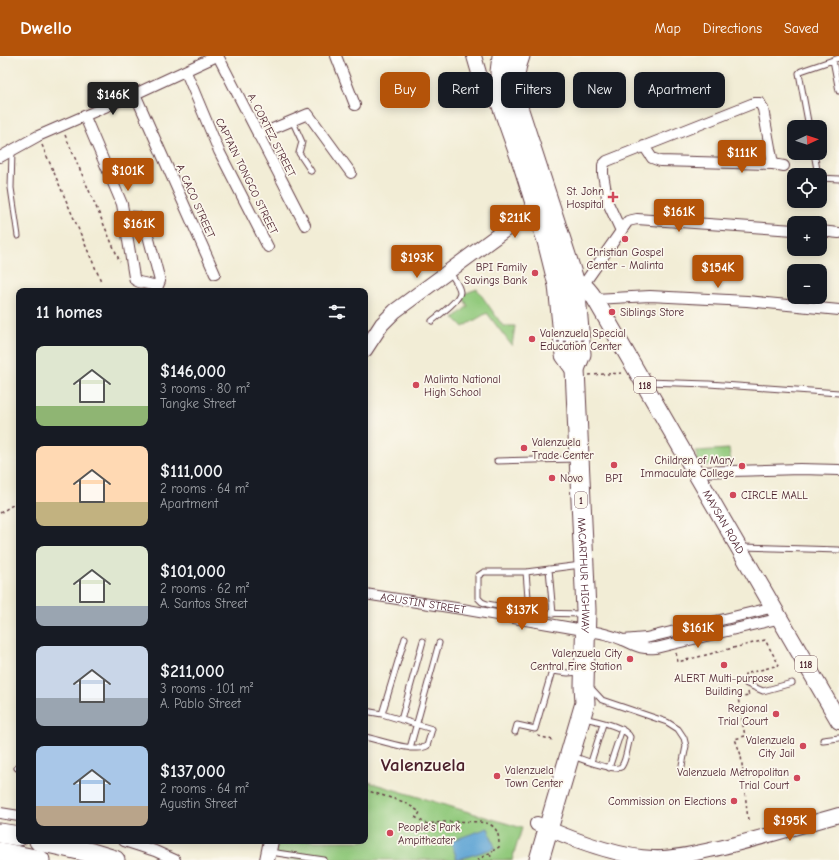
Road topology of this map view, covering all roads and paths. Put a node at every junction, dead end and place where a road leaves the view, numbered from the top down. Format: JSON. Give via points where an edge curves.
{"nodes":[{"id":1,"x":218,"y":56,"type":"edge"},
{"id":2,"x":336,"y":56,"type":"edge"},
{"id":3,"x":474,"y":56,"type":"edge"},
{"id":4,"x":502,"y":56,"type":"edge"},
{"id":5,"x":520,"y":56,"type":"edge"},
{"id":6,"x":836,"y":59,"type":"edge"},
{"id":7,"x":186,"y":72,"type":"junction"},
{"id":8,"x":839,"y":91,"type":"edge"},
{"id":9,"x":135,"y":94,"type":"junction"},
{"id":10,"x":501,"y":103,"type":"joint"},
{"id":11,"x":355,"y":105,"type":"dead end"},
{"id":12,"x":504,"y":108,"type":"edge"},
{"id":13,"x":85,"y":116,"type":"junction"},
{"id":14,"x":292,"y":120,"type":"junction"},
{"id":15,"x":808,"y":120,"type":"edge"},
{"id":16,"x":62,"y":126,"type":"junction"},
{"id":17,"x":258,"y":135,"type":"junction"},
{"id":18,"x":38,"y":136,"type":"junction"},
{"id":19,"x":521,"y":137,"type":"junction"},
{"id":20,"x":644,"y":146,"type":"junction"},
{"id":21,"x":12,"y":151,"type":"junction"},
{"id":22,"x":0,"y":157,"type":"edge"},
{"id":23,"x":530,"y":163,"type":"junction"},
{"id":24,"x":773,"y":164,"type":"junction"},
{"id":25,"x":784,"y":166,"type":"dead end"},
{"id":26,"x":311,"y":171,"type":"dead end"},
{"id":27,"x":351,"y":173,"type":"dead end"},
{"id":28,"x":827,"y":178,"type":"edge"},
{"id":29,"x":839,"y":179,"type":"edge"},
{"id":30,"x":536,"y":207,"type":"junction"},
{"id":31,"x":124,"y":216,"type":"junction"},
{"id":32,"x":305,"y":225,"type":"dead end"},
{"id":33,"x":787,"y":230,"type":"edge"},
{"id":34,"x":621,"y":231,"type":"junction"},
{"id":35,"x":827,"y":232,"type":"edge"},
{"id":36,"x":839,"y":233,"type":"edge"},
{"id":37,"x":18,"y":236,"type":"dead end"},
{"id":38,"x":268,"y":247,"type":"dead end"},
{"id":39,"x":120,"y":262,"type":"dead end"},
{"id":40,"x":450,"y":271,"type":"junction"},
{"id":41,"x":215,"y":274,"type":"dead end"},
{"id":42,"x":101,"y":281,"type":"dead end"},
{"id":43,"x":571,"y":284,"type":"junction"},
{"id":44,"x":595,"y":299,"type":"junction"},
{"id":45,"x":839,"y":310,"type":"edge"},
{"id":46,"x":432,"y":321,"type":"dead end"},
{"id":47,"x":587,"y":340,"type":"dead end"},
{"id":48,"x":557,"y":342,"type":"dead end"},
{"id":49,"x":368,"y":345,"type":"edge"},
{"id":50,"x":575,"y":372,"type":"junction"},
{"id":51,"x":627,"y":373,"type":"dead end"},
{"id":52,"x":643,"y":382,"type":"junction"},
{"id":53,"x":839,"y":393,"type":"edge"},
{"id":54,"x":579,"y":459,"type":"junction"},
{"id":55,"x":497,"y":461,"type":"dead end"},
{"id":56,"x":839,"y":470,"type":"edge"},
{"id":57,"x":695,"y":472,"type":"junction"},
{"id":58,"x":16,"y":503,"type":"edge"},
{"id":59,"x":0,"y":513,"type":"edge"},
{"id":60,"x":739,"y":547,"type":"junction"},
{"id":61,"x":839,"y":549,"type":"edge"},
{"id":62,"x":584,"y":564,"type":"junction"},
{"id":63,"x":549,"y":569,"type":"junction"},
{"id":64,"x":526,"y":572,"type":"junction"},
{"id":65,"x":368,"y":594,"type":"edge"},
{"id":66,"x":529,"y":611,"type":"junction"},
{"id":67,"x":775,"y":613,"type":"junction"},
{"id":68,"x":553,"y":614,"type":"junction"},
{"id":69,"x":586,"y":622,"type":"junction"},
{"id":70,"x":405,"y":638,"type":"dead end"},
{"id":71,"x":623,"y":640,"type":"junction"},
{"id":72,"x":424,"y":641,"type":"dead end"},
{"id":73,"x":439,"y":643,"type":"dead end"},
{"id":74,"x":674,"y":644,"type":"junction"},
{"id":75,"x":584,"y":681,"type":"junction"},
{"id":76,"x":792,"y":683,"type":"dead end"},
{"id":77,"x":747,"y":684,"type":"junction"},
{"id":78,"x":368,"y":712,"type":"edge"},
{"id":79,"x":382,"y":714,"type":"junction"},
{"id":80,"x":581,"y":717,"type":"junction"},
{"id":81,"x":401,"y":720,"type":"junction"},
{"id":82,"x":839,"y":721,"type":"edge"},
{"id":83,"x":603,"y":724,"type":"junction"},
{"id":84,"x":416,"y":725,"type":"junction"},
{"id":85,"x":622,"y":729,"type":"junction"},
{"id":86,"x":515,"y":732,"type":"dead end"},
{"id":87,"x":368,"y":737,"type":"edge"},
{"id":88,"x":542,"y":737,"type":"dead end"},
{"id":89,"x":839,"y":738,"type":"edge"},
{"id":90,"x":553,"y":740,"type":"dead end"},
{"id":91,"x":823,"y":740,"type":"dead end"},
{"id":92,"x":410,"y":748,"type":"junction"},
{"id":93,"x":570,"y":755,"type":"junction"},
{"id":94,"x":591,"y":762,"type":"junction"},
{"id":95,"x":609,"y":768,"type":"junction"},
{"id":96,"x":681,"y":771,"type":"dead end"},
{"id":97,"x":368,"y":791,"type":"edge"},
{"id":98,"x":0,"y":813,"type":"edge"},
{"id":99,"x":839,"y":815,"type":"edge"},
{"id":100,"x":16,"y":816,"type":"edge"},
{"id":101,"x":748,"y":820,"type":"dead end"},
{"id":102,"x":437,"y":822,"type":"junction"},
{"id":103,"x":539,"y":826,"type":"junction"},
{"id":104,"x":430,"y":830,"type":"dead end"},
{"id":105,"x":0,"y":833,"type":"edge"},
{"id":106,"x":16,"y":836,"type":"edge"},
{"id":107,"x":52,"y":844,"type":"edge"},
{"id":108,"x":132,"y":844,"type":"edge"},
{"id":109,"x":269,"y":851,"type":"edge"},
{"id":110,"x":0,"y":852,"type":"edge"},
{"id":111,"x":490,"y":854,"type":"junction"},
{"id":112,"x":654,"y":859,"type":"edge"},
{"id":113,"x":40,"y":860,"type":"edge"},
{"id":114,"x":114,"y":860,"type":"edge"},
{"id":115,"x":175,"y":860,"type":"edge"},
{"id":116,"x":324,"y":860,"type":"edge"},
{"id":117,"x":478,"y":860,"type":"edge"},
{"id":118,"x":492,"y":860,"type":"edge"},
{"id":119,"x":526,"y":860,"type":"edge"},
{"id":120,"x":539,"y":860,"type":"edge"}],
"edges":[{"from":1,"to":7,"type":"street"},
{"from":1,"to":17,"type":"street","name":"A. CORTEZ STREET"},
{"from":2,"to":11,"type":"street"},
{"from":3,"to":10,"type":"street","via":[[482,80]]},
{"from":4,"to":10,"type":"highway","name":"MACARTHUR HIGHWAY","number":"1"},
{"from":5,"to":19,"type":"highway","name":"MACARTHUR HIGHWAY","number":"1","via":[[514,83]]},
{"from":6,"to":8,"type":"lane"},
{"from":6,"to":15,"type":"lane","via":[[799,74]]},
{"from":7,"to":9,"type":"street"},
{"from":7,"to":38,"type":"street","name":"CAPTAIN TONGCO STREET","via":[[219,151]]},
{"from":9,"to":13,"type":"street"},
{"from":9,"to":41,"type":"street","name":"A. CACO STREET"},
{"from":12,"to":19,"type":"highway","name":"MACARTHUR HIGHWAY","number":"1"},
{"from":13,"to":16,"type":"street"},
{"from":13,"to":31,"type":"street","via":[[122,204]]},
{"from":14,"to":17,"type":"street"},
{"from":14,"to":26,"type":"lane","via":[[302,142],[299,153]]},
{"from":14,"to":27,"type":"street","via":[[306,114],[310,116]]},
{"from":16,"to":18,"type":"street"},
{"from":16,"to":39,"type":"path"},
{"from":17,"to":32,"type":"street","name":"A. CORTEZ STREET"},
{"from":18,"to":21,"type":"street"},
{"from":18,"to":42,"type":"path"},
{"from":19,"to":23,"type":"highway","name":"MACARTHUR HIGHWAY","number":"1"},
{"from":20,"to":24,"type":"street","via":[[652,158],[660,161]]},
{"from":20,"to":24,"type":"street","via":[[754,103],[760,104],[763,108]]},
{"from":20,"to":34,"type":"street","via":[[603,165],[608,203]]},
{"from":21,"to":22,"type":"street"},
{"from":21,"to":37,"type":"lane","via":[[11,188]]},
{"from":23,"to":30,"type":"highway","name":"MACARTHUR HIGHWAY","number":"1"},
{"from":23,"to":43,"type":"highway","name":"MACARTHUR HIGHWAY","number":"1"},
{"from":24,"to":25,"type":"street"},
{"from":28,"to":29,"type":"lane"},
{"from":30,"to":40,"type":"street"},
{"from":30,"to":43,"type":"highway","name":"MACARTHUR HIGHWAY","number":"1","via":[[547,241]]},
{"from":31,"to":31,"type":"street","via":[[134,277],[137,282],[158,286],[160,284],[144,220]]},
{"from":33,"to":34,"type":"street","via":[[637,219],[628,221]]},
{"from":34,"to":43,"type":"street","via":[[586,281]]},
{"from":35,"to":36,"type":"street"},
{"from":40,"to":46,"type":"lane","via":[[460,294]]},
{"from":40,"to":49,"type":"street","via":[[386,320]]},
{"from":43,"to":44,"type":"main road","name":"MAYSAN ROAD","number":"118","via":[[590,291]]},
{"from":43,"to":50,"type":"highway","name":"MACARTHUR HIGHWAY","number":"1","via":[[581,354]]},
{"from":44,"to":45,"type":"street","via":[[657,297],[747,301]]},
{"from":44,"to":52,"type":"main road","name":"MAYSAN ROAD","number":"118"},
{"from":47,"to":48,"type":"path","bridge":true},
{"from":50,"to":51,"type":"path","via":[[594,375]]},
{"from":50,"to":54,"type":"highway","name":"MACARTHUR HIGHWAY","number":"1"},
{"from":52,"to":53,"type":"lane"},
{"from":52,"to":57,"type":"main road","name":"MAYSAN ROAD","number":"118"},
{"from":54,"to":55,"type":"lane"},
{"from":54,"to":62,"type":"highway","name":"MACARTHUR HIGHWAY","number":"1"},
{"from":56,"to":57,"type":"street"},
{"from":57,"to":60,"type":"main road","name":"MAYSAN ROAD","number":"118"},
{"from":58,"to":59,"type":"path"},
{"from":60,"to":61,"type":"lane"},
{"from":60,"to":67,"type":"main road","name":"MAYSAN ROAD","number":"118"},
{"from":62,"to":63,"type":"lane"},
{"from":62,"to":69,"type":"highway","name":"MACARTHUR HIGHWAY","number":"1"},
{"from":63,"to":64,"type":"lane"},
{"from":63,"to":68,"type":"lane"},
{"from":64,"to":66,"type":"lane"},
{"from":64,"to":66,"type":"lane","via":[[480,574],[478,598],[487,604]]},
{"from":65,"to":69,"type":"street","name":"AGUSTIN STREET","via":[[462,609]]},
{"from":66,"to":68,"type":"lane"},
{"from":67,"to":71,"type":"street","name":"AGUSTIN STREET","via":[[646,638]]},
{"from":67,"to":74,"type":"street","name":"AGUSTIN STREET"},
{"from":67,"to":82,"type":"main road","name":"MAYSAN ROAD","number":"118","via":[[800,648]]},
{"from":68,"to":69,"type":"lane"},
{"from":69,"to":71,"type":"street","name":"AGUSTIN STREET","via":[[601,633]]},
{"from":69,"to":75,"type":"highway","name":"MACARTHUR HIGHWAY","number":"1"},
{"from":70,"to":79,"type":"lane"},
{"from":71,"to":74,"type":"street","name":"AGUSTIN STREET","via":[[635,647],[646,649]]},
{"from":72,"to":81,"type":"lane"},
{"from":73,"to":84,"type":"lane"},
{"from":74,"to":77,"type":"path","via":[[678,662],[765,640],[779,665],[745,674]]},
{"from":75,"to":80,"type":"highway","name":"MACARTHUR HIGHWAY","number":"1","via":[[585,702]]},
{"from":75,"to":86,"type":"lane","via":[[568,672],[552,671],[535,729],[517,725]]},
{"from":75,"to":96,"type":"lane","via":[[602,700],[668,722],[678,728],[686,746]]},
{"from":75,"to":103,"type":"highway","name":"MACARTHUR HIGHWAY","number":"1","via":[[574,699]]},
{"from":76,"to":77,"type":"lane","via":[[763,691]]},
{"from":77,"to":101,"type":"path","via":[[749,696],[738,698],[745,736],[735,740],[741,756]]},
{"from":78,"to":79,"type":"lane"},
{"from":79,"to":81,"type":"lane"},
{"from":80,"to":83,"type":"lane"},
{"from":80,"to":93,"type":"highway","name":"MACARTHUR HIGHWAY","number":"1"},
{"from":81,"to":84,"type":"lane"},
{"from":83,"to":85,"type":"lane"},
{"from":83,"to":94,"type":"lane"},
{"from":84,"to":92,"type":"lane"},
{"from":84,"to":92,"type":"lane","via":[[432,729],[427,746]]},
{"from":85,"to":95,"type":"lane"},
{"from":85,"to":95,"type":"lane","via":[[630,737],[624,763],[617,769]]},
{"from":87,"to":92,"type":"lane"},
{"from":88,"to":90,"type":"path"},
{"from":89,"to":91,"type":"lane"},
{"from":93,"to":94,"type":"lane"},
{"from":93,"to":103,"type":"highway","name":"MACARTHUR HIGHWAY","number":"1"},
{"from":94,"to":95,"type":"lane"},
{"from":97,"to":102,"type":"path","via":[[404,802],[420,812],[416,818],[427,824]]},
{"from":98,"to":100,"type":"street"},
{"from":99,"to":112,"type":"street","via":[[722,847],[674,858]]},
{"from":102,"to":104,"type":"path"},
{"from":102,"to":111,"type":"path","via":[[482,822],[492,825],[498,834],[499,847]]},
{"from":103,"to":112,"type":"street","via":[[611,851]]},
{"from":103,"to":119,"type":"highway","name":"MACARTHUR HIGHWAY","number":"1"},
{"from":103,"to":120,"type":"highway","name":"MACARTHUR HIGHWAY","number":"1"},
{"from":105,"to":106,"type":"highway"},
{"from":107,"to":114,"type":"highway"},
{"from":108,"to":115,"type":"street"},
{"from":109,"to":116,"type":"lane"},
{"from":110,"to":113,"type":"highway"},
{"from":111,"to":117,"type":"path"},
{"from":111,"to":118,"type":"path"}]}
